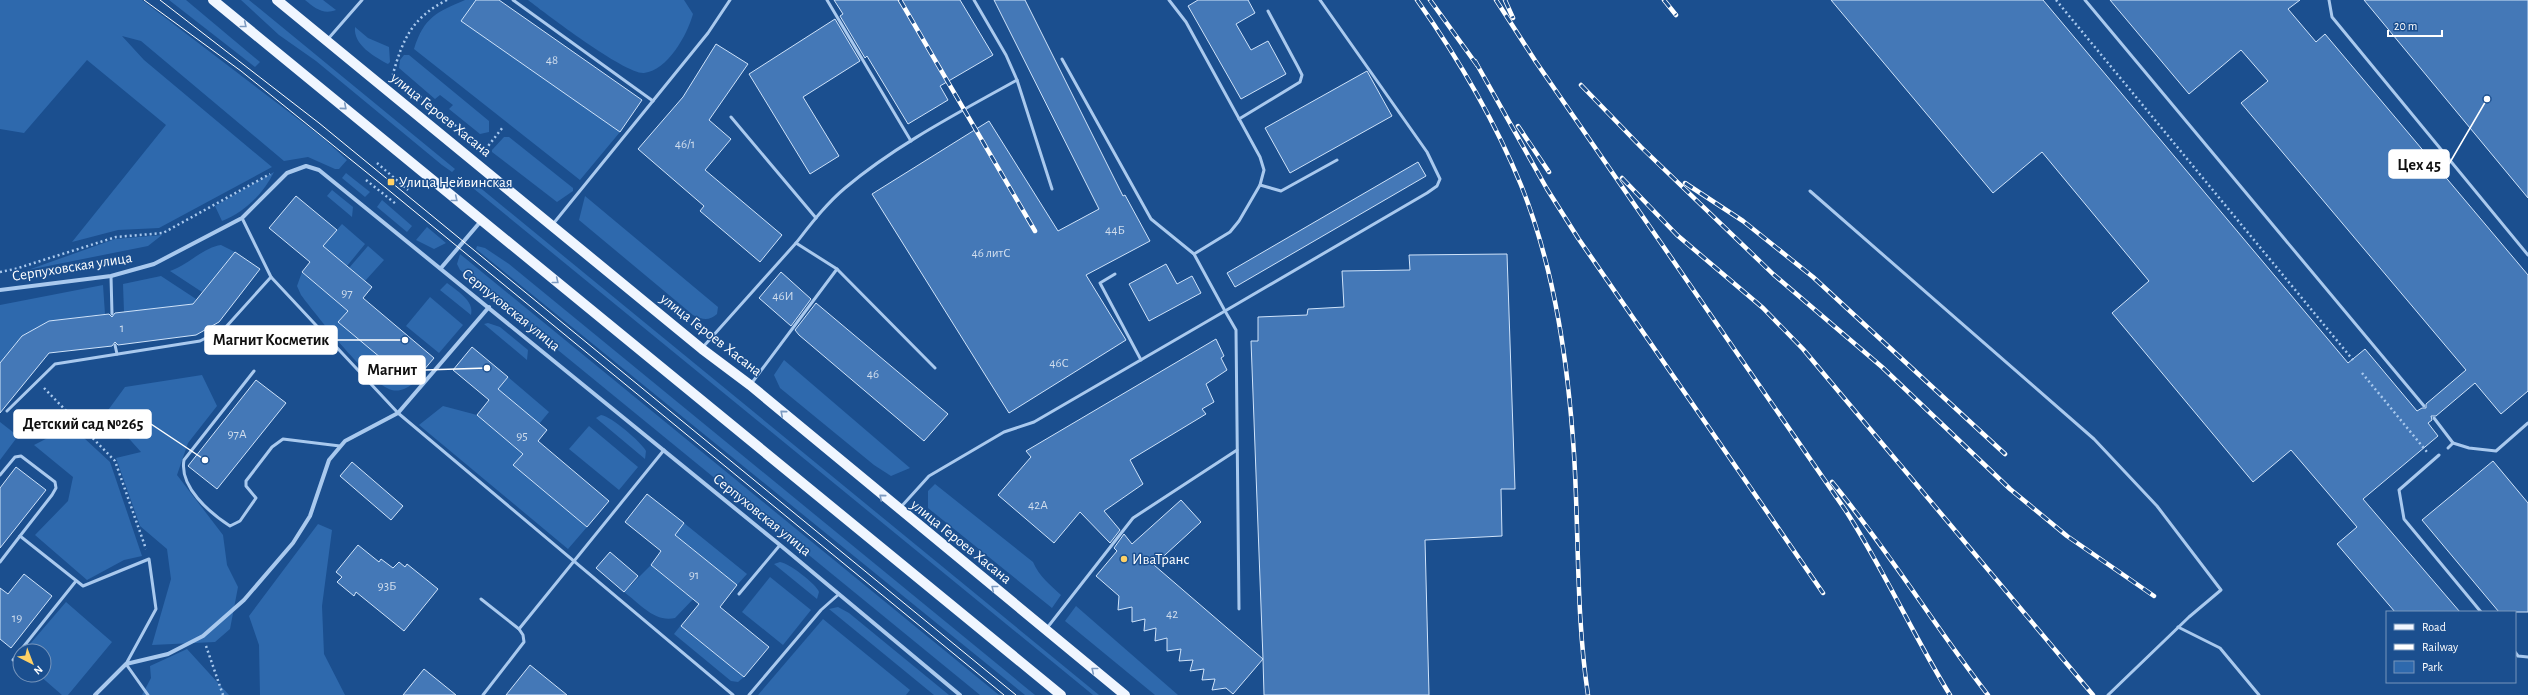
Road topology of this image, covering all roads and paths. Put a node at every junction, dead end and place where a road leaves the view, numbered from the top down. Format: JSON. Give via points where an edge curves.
{"nodes":[{"id":1,"x":213,"y":0,"type":"edge"},
{"id":2,"x":277,"y":0,"type":"edge"},
{"id":3,"x":362,"y":0,"type":"edge"},
{"id":4,"x":447,"y":0,"type":"edge"},
{"id":5,"x":513,"y":0,"type":"edge"},
{"id":6,"x":730,"y":0,"type":"edge"},
{"id":7,"x":827,"y":0,"type":"edge"},
{"id":8,"x":974,"y":0,"type":"edge"},
{"id":9,"x":1169,"y":0,"type":"edge"},
{"id":10,"x":1320,"y":0,"type":"edge"},
{"id":11,"x":2056,"y":0,"type":"edge"},
{"id":12,"x":2085,"y":0,"type":"edge"},
{"id":13,"x":2329,"y":0,"type":"edge"},
{"id":14,"x":1268,"y":11,"type":"dead end"},
{"id":15,"x":327,"y":41,"type":"junction"},
{"id":16,"x":1062,"y":59,"type":"dead end"},
{"id":17,"x":1017,"y":80,"type":"junction"},
{"id":18,"x":653,"y":101,"type":"junction"},
{"id":19,"x":731,"y":117,"type":"dead end"},
{"id":20,"x":1239,"y":119,"type":"junction"},
{"id":21,"x":503,"y":127,"type":"dead end"},
{"id":22,"x":911,"y":141,"type":"junction"},
{"id":23,"x":1337,"y":160,"type":"dead end"},
{"id":24,"x":376,"y":163,"type":"dead end"},
{"id":25,"x":274,"y":171,"type":"dead end"},
{"id":26,"x":366,"y":180,"type":"dead end"},
{"id":27,"x":1260,"y":185,"type":"junction"},
{"id":28,"x":1052,"y":189,"type":"dead end"},
{"id":29,"x":408,"y":190,"type":"dead end"},
{"id":30,"x":1810,"y":191,"type":"dead end"},
{"id":31,"x":396,"y":204,"type":"dead end"},
{"id":32,"x":242,"y":218,"type":"junction"},
{"id":33,"x":816,"y":218,"type":"junction"},
{"id":34,"x":481,"y":220,"type":"junction"},
{"id":35,"x":552,"y":226,"type":"junction"},
{"id":36,"x":796,"y":243,"type":"junction"},
{"id":37,"x":1194,"y":254,"type":"junction"},
{"id":38,"x":2528,"y":255,"type":"edge"},
{"id":39,"x":441,"y":268,"type":"junction"},
{"id":40,"x":837,"y":269,"type":"junction"},
{"id":41,"x":0,"y":272,"type":"edge"},
{"id":42,"x":1116,"y":274,"type":"dead end"},
{"id":43,"x":111,"y":276,"type":"junction"},
{"id":44,"x":271,"y":277,"type":"junction"},
{"id":45,"x":0,"y":290,"type":"edge"},
{"id":46,"x":489,"y":307,"type":"junction"},
{"id":47,"x":1225,"y":311,"type":"junction"},
{"id":48,"x":112,"y":314,"type":"dead end"},
{"id":49,"x":115,"y":345,"type":"dead end"},
{"id":50,"x":702,"y":349,"type":"junction"},
{"id":51,"x":117,"y":354,"type":"junction"},
{"id":52,"x":1140,"y":360,"type":"junction"},
{"id":53,"x":2353,"y":360,"type":"dead end"},
{"id":54,"x":935,"y":368,"type":"dead end"},
{"id":55,"x":254,"y":371,"type":"dead end"},
{"id":56,"x":2362,"y":373,"type":"dead end"},
{"id":57,"x":38,"y":381,"type":"junction"},
{"id":58,"x":750,"y":385,"type":"junction"},
{"id":59,"x":2424,"y":406,"type":"dead end"},
{"id":60,"x":6,"y":411,"type":"dead end"},
{"id":61,"x":398,"y":413,"type":"junction"},
{"id":62,"x":2434,"y":418,"type":"dead end"},
{"id":63,"x":2528,"y":424,"type":"edge"},
{"id":64,"x":2453,"y":443,"type":"junction"},
{"id":65,"x":340,"y":446,"type":"junction"},
{"id":66,"x":2448,"y":448,"type":"dead end"},
{"id":67,"x":664,"y":450,"type":"junction"},
{"id":68,"x":1238,"y":450,"type":"junction"},
{"id":69,"x":2438,"y":455,"type":"dead end"},
{"id":70,"x":2433,"y":460,"type":"junction"},
{"id":71,"x":0,"y":475,"type":"edge"},
{"id":72,"x":898,"y":510,"type":"junction"},
{"id":73,"x":20,"y":536,"type":"junction"},
{"id":74,"x":780,"y":545,"type":"junction"},
{"id":75,"x":149,"y":559,"type":"junction"},
{"id":76,"x":0,"y":562,"type":"edge"},
{"id":77,"x":573,"y":562,"type":"junction"},
{"id":78,"x":76,"y":581,"type":"junction"},
{"id":79,"x":739,"y":594,"type":"dead end"},
{"id":80,"x":839,"y":594,"type":"junction"},
{"id":81,"x":481,"y":599,"type":"dead end"},
{"id":82,"x":1239,"y":609,"type":"dead end"},
{"id":83,"x":2480,"y":611,"type":"edge"},
{"id":84,"x":2178,"y":627,"type":"junction"},
{"id":85,"x":519,"y":629,"type":"junction"},
{"id":86,"x":1045,"y":631,"type":"junction"},
{"id":87,"x":203,"y":636,"type":"junction"},
{"id":88,"x":26,"y":643,"type":"edge"},
{"id":89,"x":2516,"y":653,"type":"edge"},
{"id":90,"x":2528,"y":657,"type":"edge"},
{"id":91,"x":126,"y":664,"type":"junction"},
{"id":92,"x":95,"y":695,"type":"edge"},
{"id":93,"x":148,"y":695,"type":"edge"},
{"id":94,"x":223,"y":695,"type":"edge"},
{"id":95,"x":483,"y":695,"type":"edge"},
{"id":96,"x":733,"y":695,"type":"edge"},
{"id":97,"x":749,"y":695,"type":"edge"},
{"id":98,"x":960,"y":695,"type":"edge"},
{"id":99,"x":1060,"y":695,"type":"edge"},
{"id":100,"x":1125,"y":695,"type":"edge"},
{"id":101,"x":2108,"y":695,"type":"edge"},
{"id":102,"x":2259,"y":695,"type":"edge"}],
"edges":[{"from":1,"to":34,"type":"main road","one_way":true},
{"from":2,"to":15,"type":"main road","name":"улица Героев Хасана"},
{"from":3,"to":15,"type":"lane"},
{"from":4,"to":21,"type":"path","via":[[428,11],[409,31],[400,48],[393,74],[485,150]]},
{"from":5,"to":18,"type":"lane"},
{"from":6,"to":18,"type":"lane","via":[[708,33]]},
{"from":7,"to":22,"type":"lane"},
{"from":8,"to":17,"type":"lane","via":[[1006,54]]},
{"from":9,"to":20,"type":"lane","via":[[1186,22]]},
{"from":10,"to":47,"type":"lane","via":[[1427,152],[1440,179],[1437,186],[1427,193]]},
{"from":11,"to":53,"type":"path"},
{"from":12,"to":59,"type":"lane"},
{"from":13,"to":38,"type":"lane","via":[[2332,17]]},
{"from":14,"to":20,"type":"lane","via":[[1302,75],[1300,82]]},
{"from":15,"to":35,"type":"main road","name":"улица Героев Хасана"},
{"from":16,"to":37,"type":"lane","via":[[1151,219]]},
{"from":17,"to":22,"type":"lane"},
{"from":17,"to":28,"type":"lane"},
{"from":18,"to":35,"type":"lane"},
{"from":19,"to":33,"type":"lane"},
{"from":20,"to":27,"type":"lane","via":[[1260,157],[1264,170]]},
{"from":22,"to":33,"type":"lane","via":[[844,188]]},
{"from":23,"to":27,"type":"lane","via":[[1282,191]]},
{"from":24,"to":29,"type":"path"},
{"from":25,"to":41,"type":"path","via":[[162,233],[116,237]]},
{"from":26,"to":31,"type":"path"},
{"from":27,"to":37,"type":"lane","via":[[1230,232]]},
{"from":30,"to":84,"type":"lane","via":[[2094,439],[2157,506],[2222,590]]},
{"from":32,"to":39,"type":"street","name":"Серпуховская улица","via":[[286,173],[301,166],[313,168],[336,181]]},
{"from":32,"to":43,"type":"street","name":"Серпуховская улица","via":[[154,264]]},
{"from":32,"to":44,"type":"lane"},
{"from":33,"to":36,"type":"lane"},
{"from":34,"to":39,"type":"street"},
{"from":34,"to":99,"type":"main road","one_way":true},
{"from":35,"to":50,"type":"main road","name":"улица Героев Хасана"},
{"from":36,"to":40,"type":"lane"},
{"from":36,"to":50,"type":"lane"},
{"from":37,"to":47,"type":"lane"},
{"from":39,"to":46,"type":"street","name":"Серпуховская улица"},
{"from":40,"to":54,"type":"lane"},
{"from":40,"to":58,"type":"lane"},
{"from":42,"to":52,"type":"lane","via":[[1100,283]]},
{"from":43,"to":45,"type":"street","name":"Серпуховская улица"},
{"from":43,"to":48,"type":"lane"},
{"from":44,"to":51,"type":"lane","via":[[225,328],[200,341]]},
{"from":44,"to":61,"type":"lane"},
{"from":46,"to":61,"type":"street"},
{"from":46,"to":67,"type":"street","name":"Серпуховская улица"},
{"from":47,"to":52,"type":"lane"},
{"from":47,"to":68,"type":"lane","via":[[1236,330]]},
{"from":49,"to":51,"type":"lane"},
{"from":50,"to":58,"type":"main road","name":"улица Героев Хасана"},
{"from":51,"to":57,"type":"lane","via":[[55,364]]},
{"from":52,"to":72,"type":"lane","via":[[1034,422],[1004,432],[929,476]]},
{"from":55,"to":65,"type":"lane","via":[[184,460],[184,471],[192,490],[203,505],[230,526],[236,524],[256,498],[246,486],[246,481],[277,441],[288,438]]},
{"from":56,"to":70,"type":"path"},
{"from":57,"to":60,"type":"lane"},
{"from":57,"to":75,"type":"path","via":[[115,461]]},
{"from":72,"to":58,"type":"main road","name":"улица Героев Хасана","one_way":true},
{"from":61,"to":65,"type":"street"},
{"from":61,"to":77,"type":"lane"},
{"from":62,"to":64,"type":"lane"},
{"from":63,"to":64,"type":"lane","via":[[2496,451],[2468,448]]},
{"from":64,"to":66,"type":"lane"},
{"from":65,"to":87,"type":"street","via":[[329,460],[310,516],[293,543],[244,600]]},
{"from":67,"to":74,"type":"street","name":"Серпуховская улица"},
{"from":67,"to":77,"type":"lane"},
{"from":68,"to":82,"type":"lane"},
{"from":68,"to":86,"type":"lane","via":[[1133,518]]},
{"from":69,"to":70,"type":"lane"},
{"from":70,"to":83,"type":"lane","via":[[2399,490],[2404,519]]},
{"from":71,"to":73,"type":"lane","via":[[16,457],[21,456],[54,482],[56,488]]},
{"from":86,"to":72,"type":"main road","name":"улица Героев Хасана","one_way":true},
{"from":73,"to":76,"type":"lane"},
{"from":73,"to":78,"type":"lane"},
{"from":74,"to":79,"type":"lane"},
{"from":74,"to":80,"type":"street","name":"Серпуховская улица"},
{"from":75,"to":78,"type":"lane","via":[[82,586]]},
{"from":75,"to":91,"type":"lane","via":[[156,609]]},
{"from":77,"to":85,"type":"lane"},
{"from":77,"to":96,"type":"lane"},
{"from":78,"to":88,"type":"lane"},
{"from":80,"to":97,"type":"lane","via":[[821,610]]},
{"from":80,"to":98,"type":"street","name":"Серпуховская улица"},
{"from":81,"to":85,"type":"lane"},
{"from":84,"to":101,"type":"lane"},
{"from":84,"to":102,"type":"lane","via":[[2220,648]]},
{"from":85,"to":95,"type":"lane","via":[[524,642]]},
{"from":100,"to":86,"type":"main road","name":"улица Героев Хасана","one_way":true},
{"from":87,"to":91,"type":"street","via":[[168,654]]},
{"from":87,"to":94,"type":"path"},
{"from":89,"to":90,"type":"lane"},
{"from":91,"to":92,"type":"street"},
{"from":91,"to":93,"type":"lane"}]}
